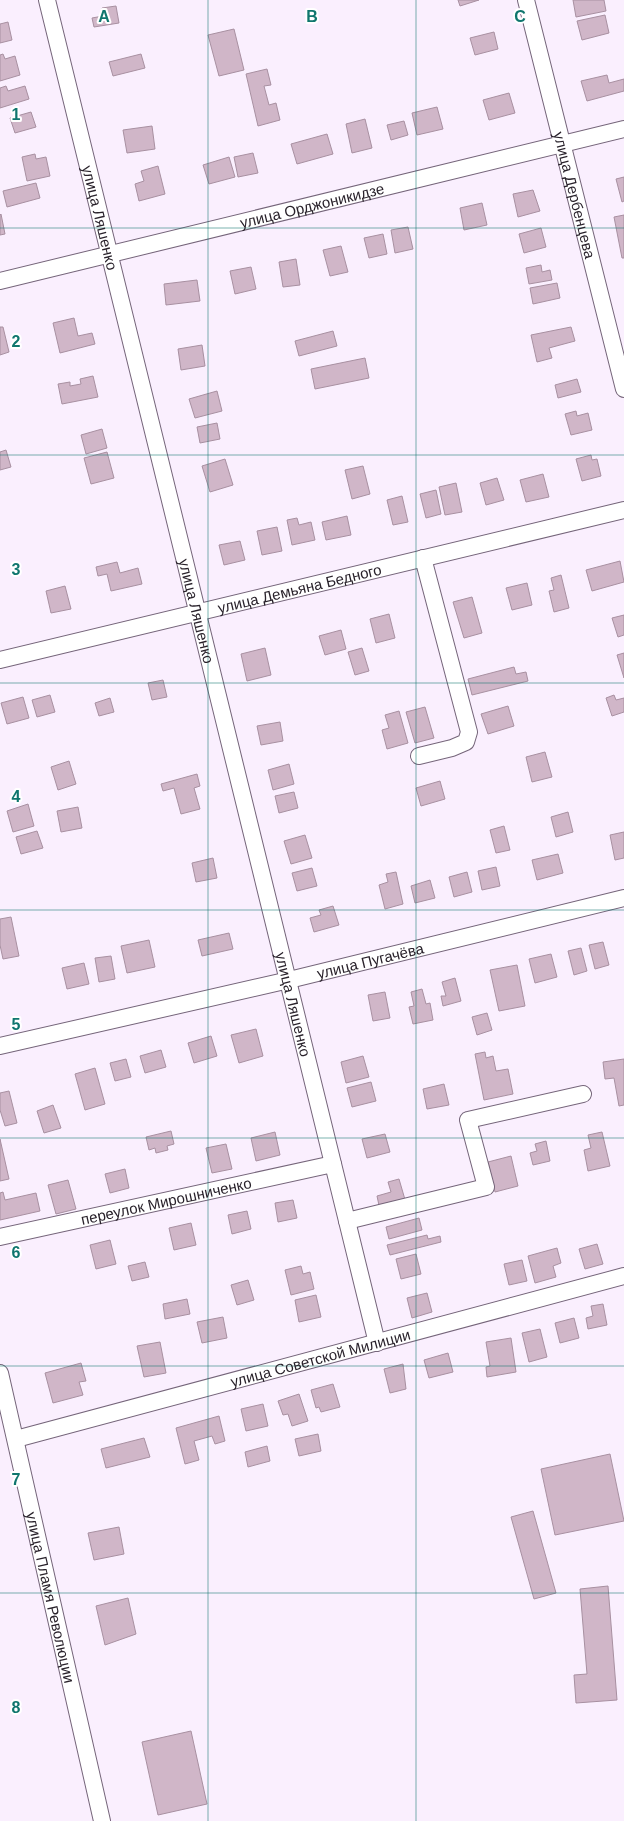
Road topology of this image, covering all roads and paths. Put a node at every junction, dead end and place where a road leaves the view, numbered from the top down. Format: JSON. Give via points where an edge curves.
{"nodes":[{"id":1,"x":47,"y":0,"type":"edge"},
{"id":2,"x":526,"y":0,"type":"edge"},
{"id":3,"x":624,"y":129,"type":"edge"},
{"id":4,"x":563,"y":144,"type":"junction"},
{"id":5,"x":110,"y":255,"type":"junction"},
{"id":6,"x":0,"y":281,"type":"edge"},
{"id":7,"x":624,"y":389,"type":"edge"},
{"id":8,"x":624,"y":510,"type":"edge"},
{"id":9,"x":422,"y":558,"type":"junction"},
{"id":10,"x":198,"y":612,"type":"junction"},
{"id":11,"x":0,"y":660,"type":"edge"},
{"id":12,"x":419,"y":756,"type":"dead end"},
{"id":13,"x":624,"y":898,"type":"edge"},
{"id":14,"x":288,"y":980,"type":"junction"},
{"id":15,"x":0,"y":1046,"type":"edge"},
{"id":16,"x":583,"y":1094,"type":"dead end"},
{"id":17,"x":333,"y":1164,"type":"junction"},
{"id":18,"x":347,"y":1220,"type":"junction"},
{"id":19,"x":0,"y":1237,"type":"edge"},
{"id":20,"x":624,"y":1276,"type":"edge"},
{"id":21,"x":376,"y":1342,"type":"junction"},
{"id":22,"x":0,"y":1373,"type":"edge"},
{"id":23,"x":16,"y":1439,"type":"junction"},
{"id":24,"x":102,"y":1821,"type":"edge"}],
"edges":[{"from":1,"to":5,"type":"street","name":"улица Ляшенко"},
{"from":2,"to":4,"type":"street","name":"улица Дербенцева"},
{"from":3,"to":4,"type":"street","name":"улица Орджоникидзе"},
{"from":4,"to":5,"type":"street","name":"улица Орджоникидзе"},
{"from":4,"to":7,"type":"street","name":"улица Дербенцева"},
{"from":5,"to":6,"type":"street","name":"улица Орджоникидзе"},
{"from":5,"to":10,"type":"street","name":"улица Ляшенко"},
{"from":8,"to":9,"type":"street","name":"улица Демьяна Бедного"},
{"from":9,"to":10,"type":"street","name":"улица Демьяна Бедного"},
{"from":9,"to":12,"type":"street","via":[[469,732],[466,742]]},
{"from":10,"to":11,"type":"street","name":"улица Демьяна Бедного"},
{"from":10,"to":14,"type":"street","name":"улица Ляшенко"},
{"from":13,"to":14,"type":"street","name":"улица Пугачёва"},
{"from":14,"to":15,"type":"street","name":"улица Пугачёва"},
{"from":14,"to":17,"type":"street","name":"улица Ляшенко"},
{"from":16,"to":18,"type":"street","via":[[468,1120],[486,1187]]},
{"from":17,"to":18,"type":"street","name":"улица Ляшенко"},
{"from":17,"to":19,"type":"street","name":"переулок Мирошниченко"},
{"from":18,"to":21,"type":"street","name":"улица Ляшенко"},
{"from":20,"to":21,"type":"street","name":"улица Советской Милиции"},
{"from":21,"to":23,"type":"street","name":"улица Советской Милиции"},
{"from":22,"to":23,"type":"street","name":"улица Пламя Революции"},
{"from":23,"to":24,"type":"street","name":"улица Пламя Революции"}]}
